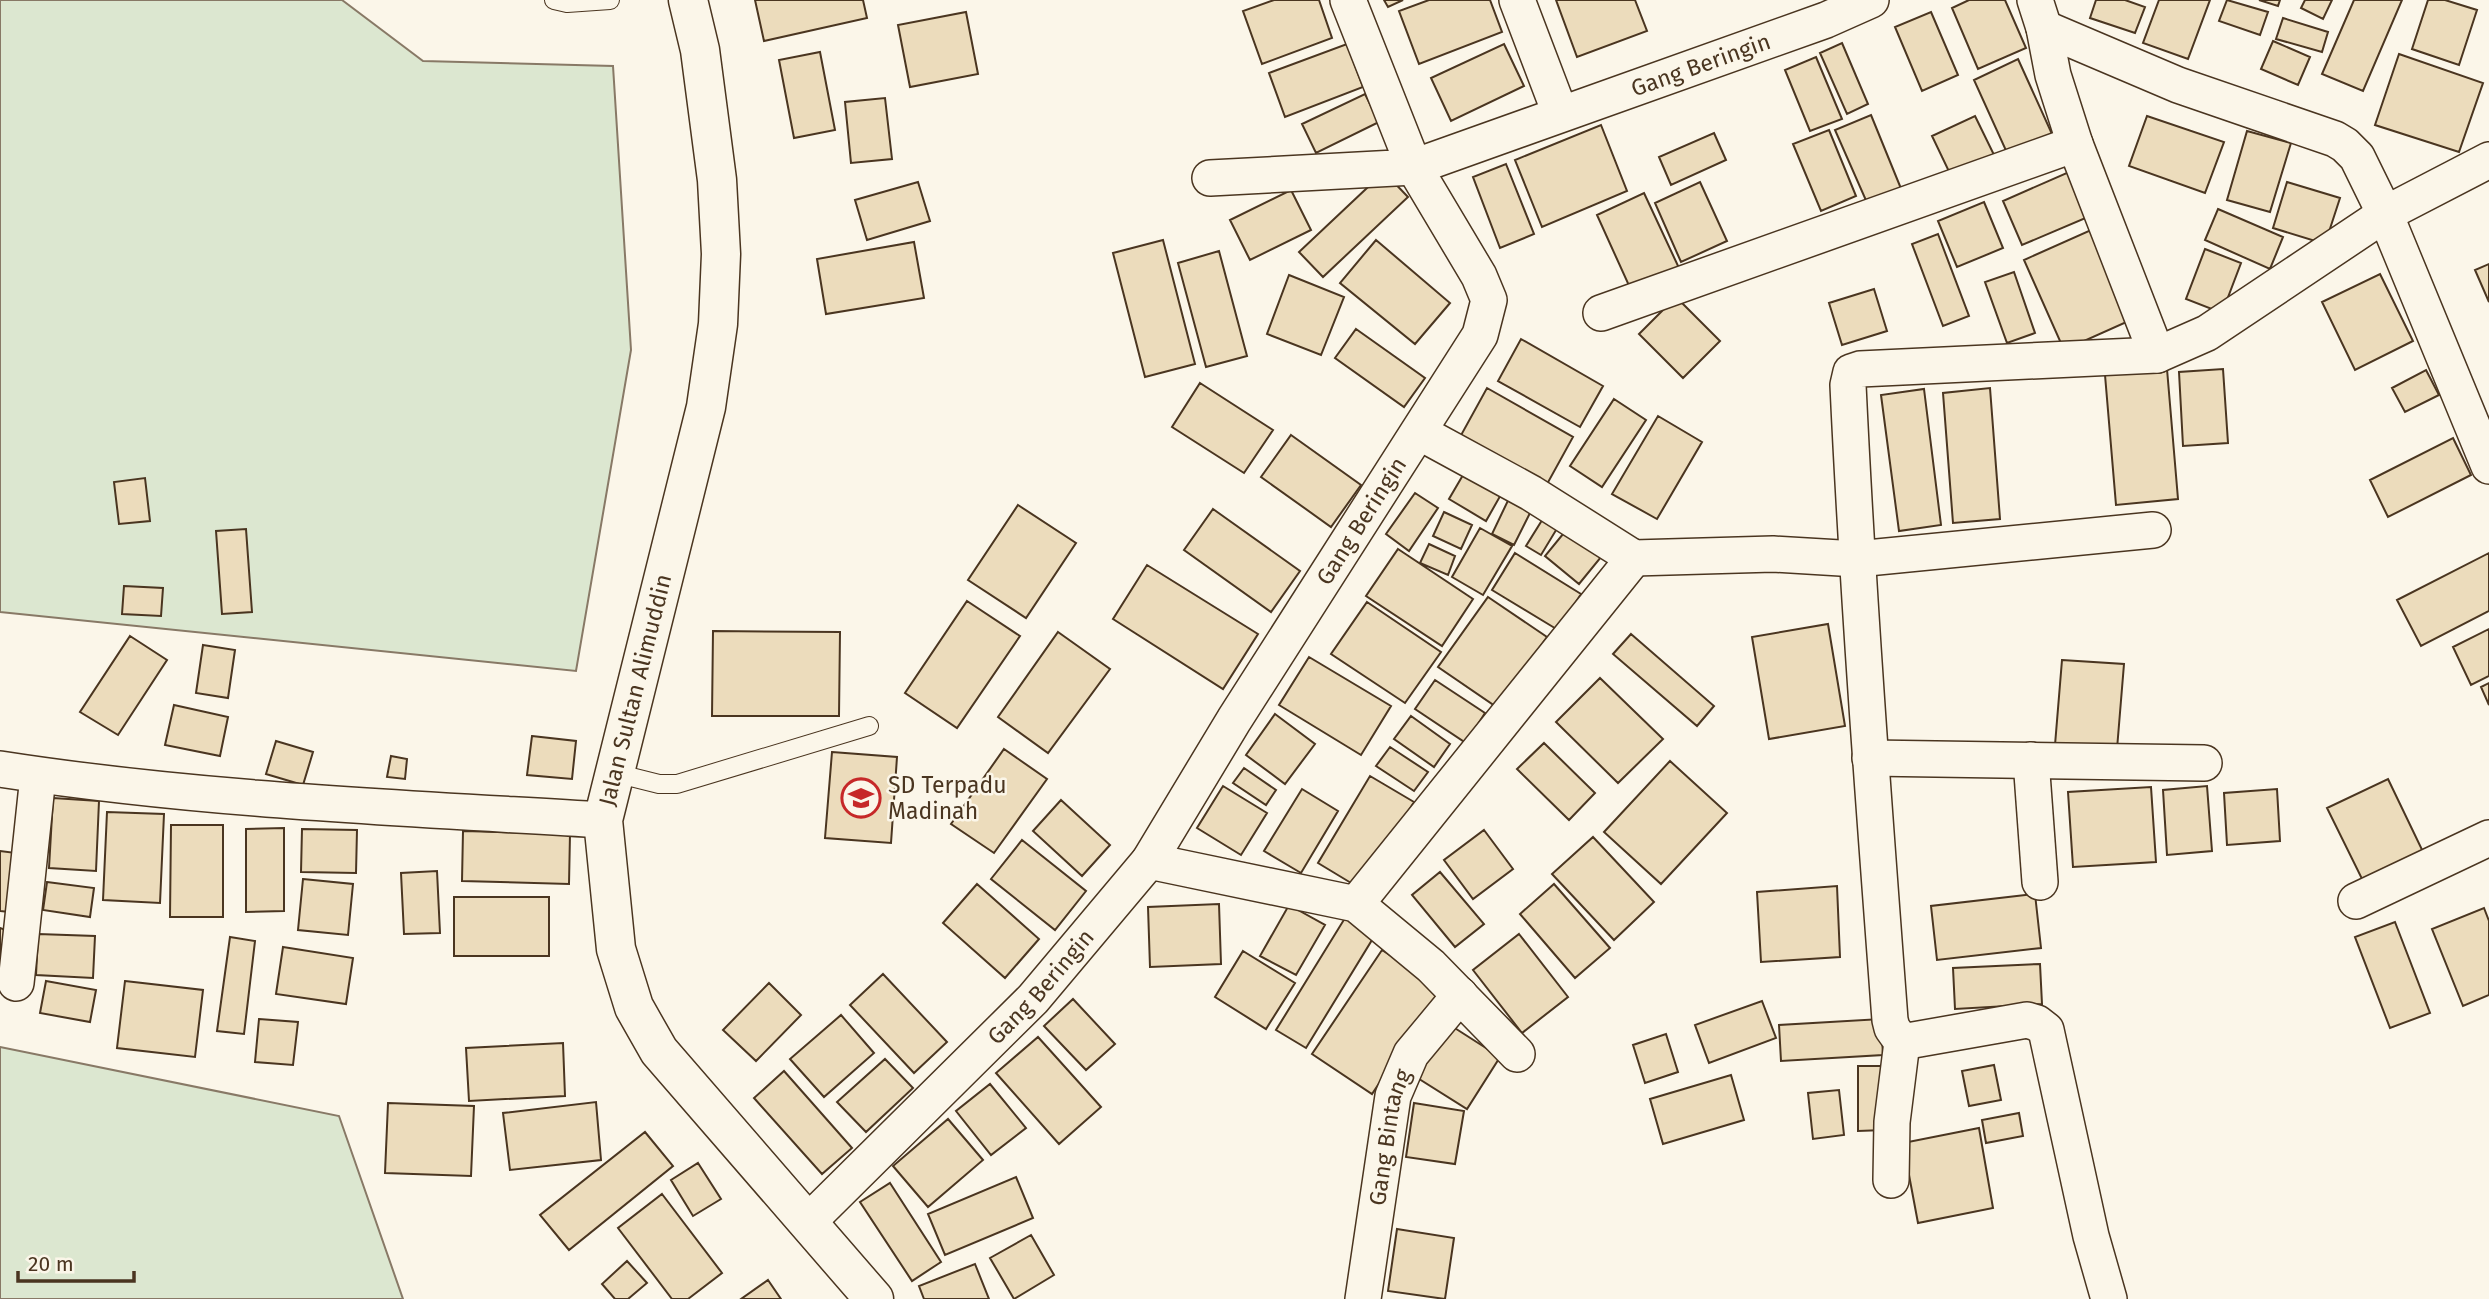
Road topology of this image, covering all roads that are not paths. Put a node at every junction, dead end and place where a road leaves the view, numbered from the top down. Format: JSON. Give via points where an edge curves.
{"nodes":[{"id":1,"x":554,"y":0,"type":"edge"},
{"id":2,"x":610,"y":0,"type":"edge"},
{"id":3,"x":688,"y":0,"type":"edge"},
{"id":4,"x":1348,"y":0,"type":"edge"},
{"id":5,"x":1517,"y":0,"type":"edge"},
{"id":6,"x":1871,"y":0,"type":"edge"},
{"id":7,"x":1822,"y":10,"type":"edge"},
{"id":8,"x":2039,"y":14,"type":"edge"},
{"id":9,"x":1560,"y":113,"type":"junction"},
{"id":10,"x":2075,"y":144,"type":"junction"},
{"id":11,"x":2489,"y":160,"type":"edge"},
{"id":12,"x":1413,"y":167,"type":"junction"},
{"id":13,"x":1210,"y":178,"type":"dead end"},
{"id":14,"x":2385,"y":214,"type":"junction"},
{"id":15,"x":1601,"y":313,"type":"dead end"},
{"id":16,"x":2157,"y":355,"type":"junction"},
{"id":17,"x":1419,"y":432,"type":"junction"},
{"id":18,"x":2489,"y":466,"type":"edge"},
{"id":19,"x":2154,"y":530,"type":"dead end"},
{"id":20,"x":1633,"y":558,"type":"junction"},
{"id":21,"x":1857,"y":559,"type":"junction"},
{"id":22,"x":869,"y":726,"type":"dead end"},
{"id":23,"x":1870,"y":758,"type":"junction"},
{"id":24,"x":2031,"y":760,"type":"junction"},
{"id":25,"x":2204,"y":763,"type":"dead end"},
{"id":26,"x":0,"y":769,"type":"edge"},
{"id":27,"x":615,"y":773,"type":"junction"},
{"id":28,"x":38,"y":776,"type":"junction"},
{"id":29,"x":603,"y":820,"type":"junction"},
{"id":30,"x":2489,"y":838,"type":"edge"},
{"id":31,"x":1149,"y":861,"type":"junction"},
{"id":32,"x":2040,"y":882,"type":"dead end"},
{"id":33,"x":2356,"y":901,"type":"dead end"},
{"id":34,"x":1356,"y":904,"type":"junction"},
{"id":35,"x":16,"y":983,"type":"dead end"},
{"id":36,"x":1460,"y":995,"type":"junction"},
{"id":37,"x":1902,"y":1042,"type":"junction"},
{"id":38,"x":1517,"y":1054,"type":"dead end"},
{"id":39,"x":1891,"y":1180,"type":"dead end"},
{"id":40,"x":808,"y":1222,"type":"junction"},
{"id":41,"x":874,"y":1299,"type":"edge"},
{"id":42,"x":1363,"y":1299,"type":"edge"},
{"id":43,"x":2109,"y":1299,"type":"edge"}],
"edges":[{"from":1,"to":2,"type":"lane"},
{"from":3,"to":27,"type":"main road","name":"Jalan Sultan Alimuddin","via":[[700,50],[717,180],[719,324],[706,407]]},
{"from":4,"to":12,"type":"street"},
{"from":5,"to":9,"type":"street"},
{"from":6,"to":7,"type":"street","name":"Gang Beringin"},
{"from":7,"to":9,"type":"street","name":"Gang Beringin"},
{"from":8,"to":10,"type":"street"},
{"from":8,"to":14,"type":"street","via":[[2178,85],[2335,139],[2357,157]]},
{"from":9,"to":12,"type":"street","name":"Gang Beringin"},
{"from":10,"to":15,"type":"street"},
{"from":10,"to":16,"type":"street"},
{"from":11,"to":14,"type":"street"},
{"from":12,"to":13,"type":"street"},
{"from":12,"to":17,"type":"street","name":"Gang Beringin","via":[[1489,300],[1480,334]]},
{"from":14,"to":16,"type":"street","via":[[2207,333]]},
{"from":14,"to":18,"type":"street"},
{"from":16,"to":21,"type":"street","via":[[1851,372]]},
{"from":17,"to":20,"type":"street","via":[[1531,493]]},
{"from":17,"to":31,"type":"street","name":"Gang Beringin"},
{"from":19,"to":21,"type":"street"},
{"from":20,"to":21,"type":"street","via":[[1773,554]]},
{"from":20,"to":34,"type":"street"},
{"from":21,"to":23,"type":"street"},
{"from":22,"to":27,"type":"lane","via":[[677,784]]},
{"from":23,"to":24,"type":"street"},
{"from":23,"to":37,"type":"street","via":[[1890,1020]]},
{"from":24,"to":25,"type":"street"},
{"from":24,"to":32,"type":"street"},
{"from":26,"to":28,"type":"street"},
{"from":27,"to":29,"type":"main road","name":"Jalan Sultan Alimuddin"},
{"from":28,"to":29,"type":"street","via":[[258,800]]},
{"from":28,"to":35,"type":"street"},
{"from":29,"to":40,"type":"main road","name":"Jalan Sultan Alimuddin","via":[[616,949],[634,1007],[659,1051]]},
{"from":30,"to":33,"type":"street"},
{"from":31,"to":34,"type":"street"},
{"from":31,"to":40,"type":"street","name":"Gang Beringin","via":[[1033,999]]},
{"from":34,"to":36,"type":"street"},
{"from":36,"to":38,"type":"street"},
{"from":36,"to":42,"type":"street","name":"Gang Bintang","via":[[1411,1054],[1392,1096]]},
{"from":37,"to":39,"type":"street","via":[[1892,1122]]},
{"from":37,"to":43,"type":"street","via":[[2027,1020],[2046,1030]]},
{"from":40,"to":41,"type":"main road","name":"Jalan Sultan Alimuddin"}]}
